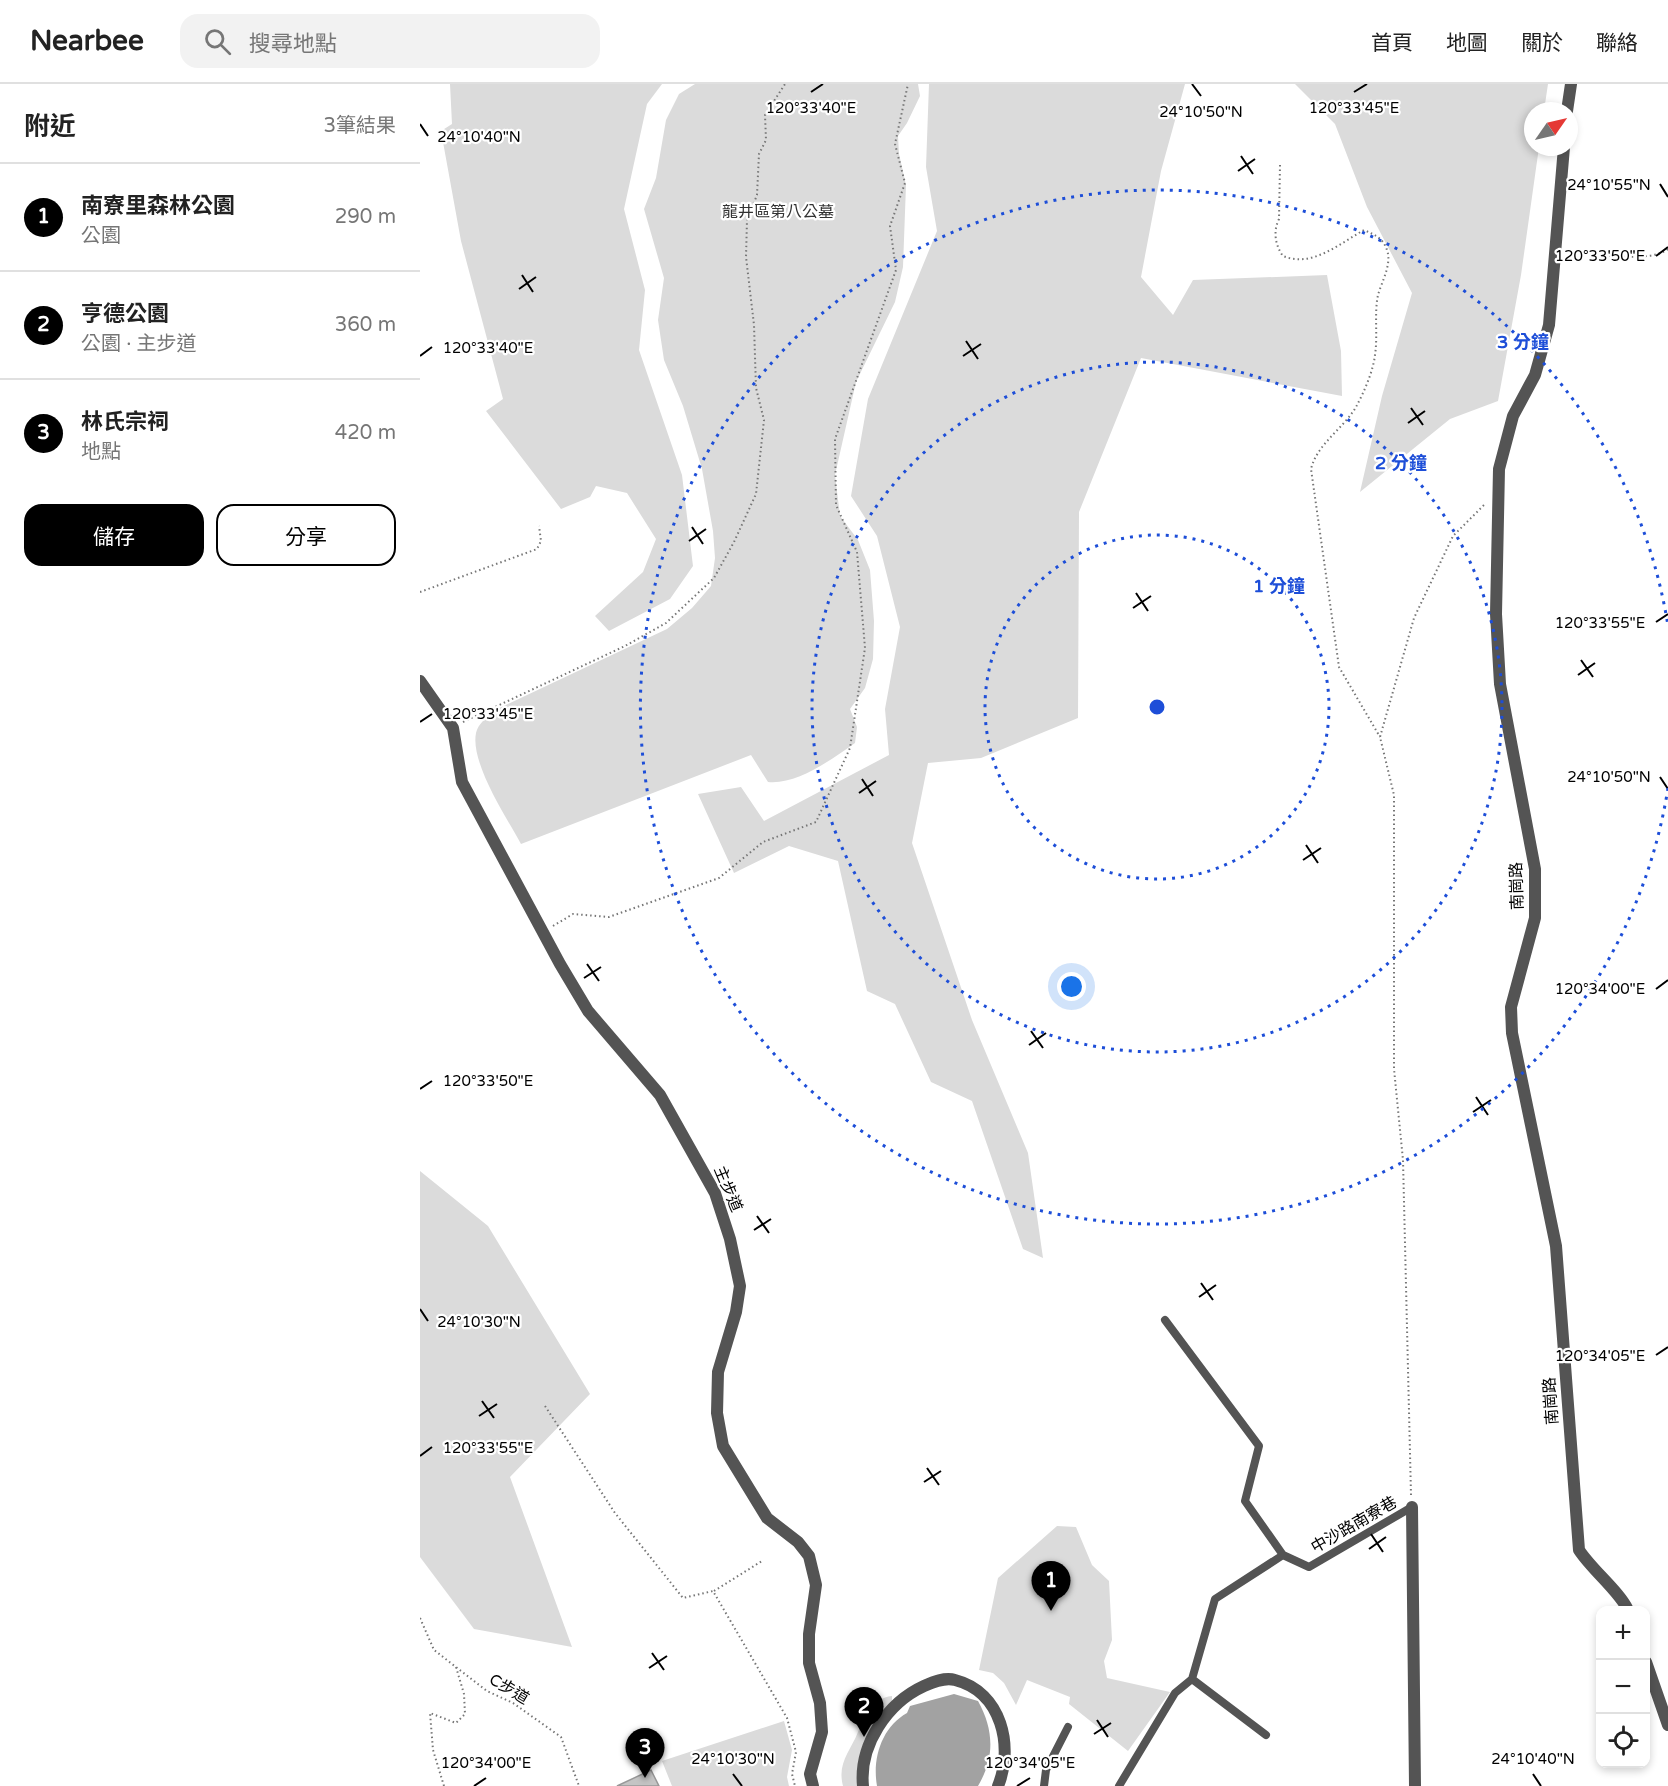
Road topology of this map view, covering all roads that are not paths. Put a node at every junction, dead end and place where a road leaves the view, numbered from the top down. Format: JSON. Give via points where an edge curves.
{"nodes":[{"id":1,"x":1571,"y":84,"type":"edge"},
{"id":2,"x":1568,"y":102,"type":"edge"},
{"id":3,"x":1563,"y":156,"type":"edge"},
{"id":4,"x":420,"y":681,"type":"edge"},
{"id":5,"x":1165,"y":1320,"type":"dead end"},
{"id":6,"x":1412,"y":1507,"type":"joint"},
{"id":7,"x":1283,"y":1555,"type":"junction"},
{"id":8,"x":1626,"y":1606,"type":"edge"},
{"id":9,"x":1650,"y":1673,"type":"edge"},
{"id":10,"x":1192,"y":1679,"type":"junction"},
{"id":11,"x":1668,"y":1725,"type":"edge"},
{"id":12,"x":1068,"y":1727,"type":"dead end"},
{"id":13,"x":1266,"y":1735,"type":"dead end"},
{"id":14,"x":813,"y":1786,"type":"edge"},
{"id":15,"x":863,"y":1786,"type":"edge"},
{"id":16,"x":998,"y":1786,"type":"edge"},
{"id":17,"x":1044,"y":1786,"type":"edge"},
{"id":18,"x":1119,"y":1786,"type":"edge"},
{"id":19,"x":1414,"y":1786,"type":"edge"}],
"edges":[{"from":1,"to":2,"type":"street"},
{"from":3,"to":8,"type":"street","name":"南崗路","via":[[1549,324],[1535,375],[1513,416],[1500,469],[1496,614],[1500,684],[1535,869],[1535,918],[1511,1007],[1512,1032],[1556,1246],[1578,1550]]},
{"from":4,"to":14,"type":"street","name":"主步道","via":[[453,728],[462,782],[588,1011],[660,1095],[715,1193],[740,1286],[718,1372],[717,1413],[723,1446],[767,1518],[798,1542],[808,1556],[816,1585],[809,1663],[820,1703],[822,1731],[810,1774]]},
{"from":5,"to":7,"type":"lane","via":[[1259,1446],[1245,1501]]},
{"from":6,"to":7,"type":"lane","name":"中沙路南寮巷","via":[[1309,1567]]},
{"from":6,"to":19,"type":"street"},
{"from":7,"to":10,"type":"lane","via":[[1215,1599]]},
{"from":9,"to":11,"type":"street"},
{"from":10,"to":13,"type":"lane"},
{"from":10,"to":18,"type":"lane","via":[[1175,1693]]},
{"from":12,"to":17,"type":"lane","via":[[1046,1770]]},
{"from":15,"to":16,"type":"street","via":[[866,1751],[896,1702],[937,1681],[955,1680],[986,1699],[1002,1722],[1006,1747]]}]}
